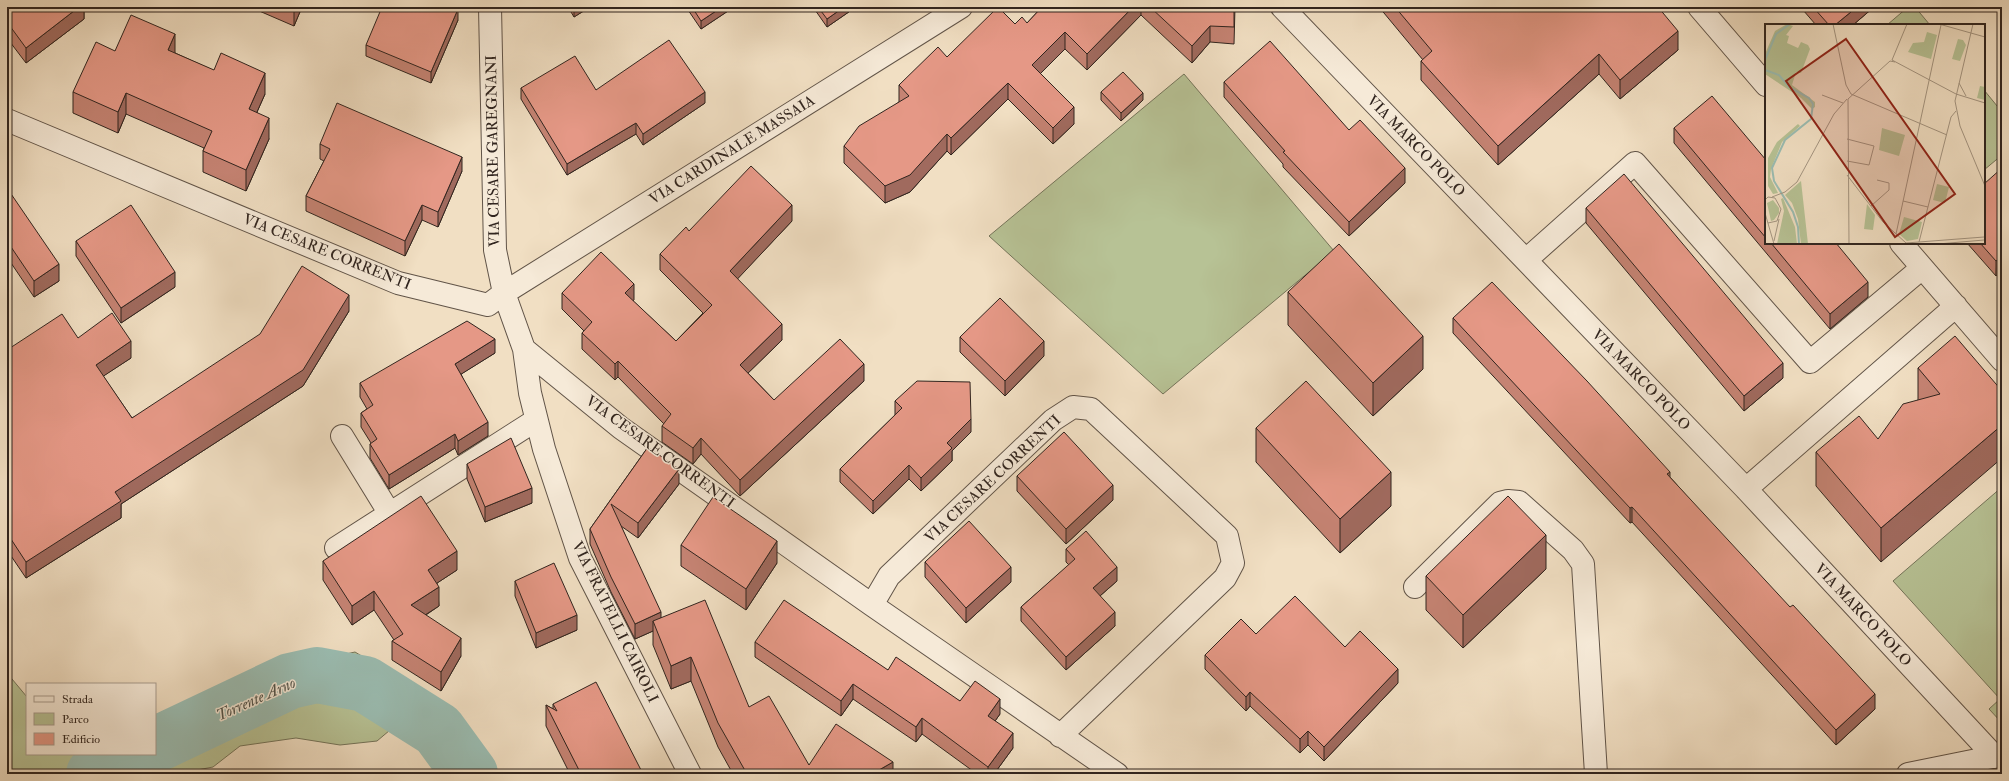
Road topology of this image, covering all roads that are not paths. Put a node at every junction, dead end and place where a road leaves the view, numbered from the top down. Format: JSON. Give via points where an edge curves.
{"nodes":[{"id":1,"x":490,"y":7,"type":"edge"},
{"id":2,"x":961,"y":7,"type":"edge"},
{"id":3,"x":1282,"y":7,"type":"edge"},
{"id":4,"x":1699,"y":7,"type":"edge"},
{"id":5,"x":1765,"y":84,"type":"edge"},
{"id":6,"x":7,"y":120,"type":"edge"},
{"id":7,"x":1902,"y":244,"type":"edge"},
{"id":8,"x":1526,"y":260,"type":"junction"},
{"id":9,"x":1922,"y":268,"type":"junction"},
{"id":10,"x":504,"y":293,"type":"junction"},
{"id":11,"x":1956,"y":306,"type":"junction"},
{"id":12,"x":524,"y":349,"type":"junction"},
{"id":13,"x":2002,"y":360,"type":"edge"},
{"id":14,"x":536,"y":420,"type":"junction"},
{"id":15,"x":342,"y":436,"type":"dead end"},
{"id":16,"x":1746,"y":489,"type":"junction"},
{"id":17,"x":390,"y":514,"type":"junction"},
{"id":18,"x":336,"y":548,"type":"dead end"},
{"id":19,"x":1415,"y":587,"type":"dead end"},
{"id":20,"x":872,"y":606,"type":"junction"},
{"id":21,"x":1060,"y":736,"type":"junction"},
{"id":22,"x":1998,"y":756,"type":"edge"},
{"id":23,"x":690,"y":774,"type":"edge"},
{"id":24,"x":1117,"y":774,"type":"edge"},
{"id":25,"x":1596,"y":774,"type":"edge"},
{"id":26,"x":1908,"y":774,"type":"edge"}],
"edges":[{"from":1,"to":10,"type":"street","name":"VIA CESARE GAREGNANI","via":[[495,250]]},
{"from":2,"to":10,"type":"street","name":"VIA CARDINALE MASSAIA"},
{"from":3,"to":8,"type":"street","name":"VIA MARCO POLO"},
{"from":4,"to":5,"type":"street"},
{"from":6,"to":10,"type":"street","name":"VIA CESARE CORRENTI","via":[[398,283],[488,305]]},
{"from":7,"to":9,"type":"street"},
{"from":8,"to":9,"type":"street","via":[[1635,163],[1810,362]]},
{"from":8,"to":16,"type":"street","name":"VIA MARCO POLO"},
{"from":9,"to":11,"type":"street"},
{"from":10,"to":12,"type":"street"},
{"from":11,"to":13,"type":"street"},
{"from":11,"to":16,"type":"street"},
{"from":12,"to":14,"type":"street","name":"VIA FRATELLI CAIROLI"},
{"from":12,"to":20,"type":"street","name":"VIA CESARE CORRENTI","via":[[621,428]]},
{"from":14,"to":17,"type":"street"},
{"from":14,"to":23,"type":"street","name":"VIA FRATELLI CAIROLI","via":[[580,558]]},
{"from":15,"to":17,"type":"street"},
{"from":16,"to":22,"type":"street","name":"VIA MARCO POLO"},
{"from":17,"to":18,"type":"street"},
{"from":19,"to":25,"type":"street","via":[[1500,503],[1508,501],[1519,502],[1573,550],[1583,564]]},
{"from":20,"to":21,"type":"street","name":"VIA CESARE CORRENTI"},
{"from":20,"to":21,"type":"street","name":"VIA CESARE CORRENTI","via":[[889,576],[1053,420],[1073,408],[1091,409],[1227,536],[1233,563],[1225,578]]},
{"from":21,"to":24,"type":"street","name":"VIA CESARE CORRENTI"},
{"from":22,"to":26,"type":"street"}]}
